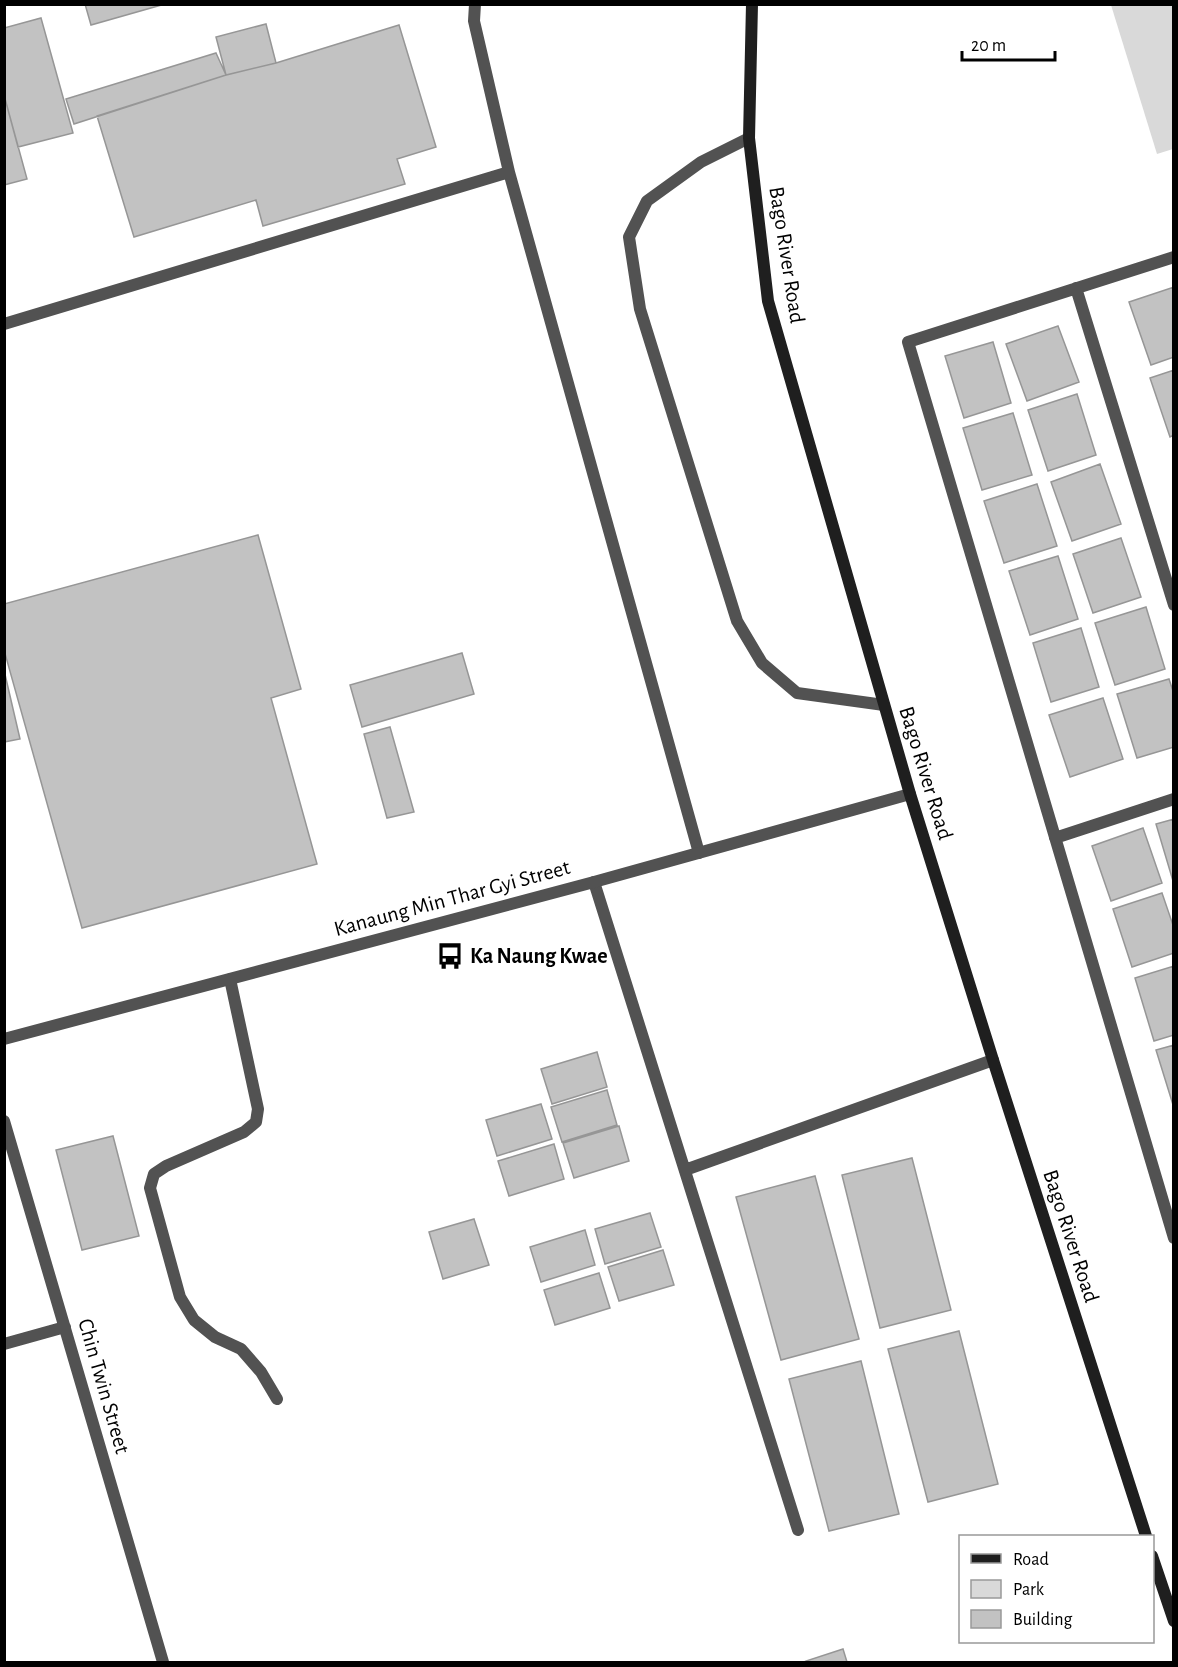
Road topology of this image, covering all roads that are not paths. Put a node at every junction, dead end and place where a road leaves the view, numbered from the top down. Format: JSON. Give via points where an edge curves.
{"nodes":[{"id":1,"x":475,"y":4,"type":"edge"},
{"id":2,"x":752,"y":4,"type":"edge"},
{"id":3,"x":749,"y":138,"type":"junction"},
{"id":4,"x":509,"y":172,"type":"junction"},
{"id":5,"x":1173,"y":258,"type":"edge"},
{"id":6,"x":1076,"y":288,"type":"junction"},
{"id":7,"x":4,"y":324,"type":"edge"},
{"id":8,"x":1173,"y":605,"type":"edge"},
{"id":9,"x":884,"y":705,"type":"junction"},
{"id":10,"x":910,"y":794,"type":"junction"},
{"id":11,"x":1173,"y":799,"type":"edge"},
{"id":12,"x":1055,"y":838,"type":"junction"},
{"id":13,"x":699,"y":853,"type":"junction"},
{"id":14,"x":594,"y":882,"type":"junction"},
{"id":15,"x":230,"y":979,"type":"junction"},
{"id":16,"x":4,"y":1039,"type":"edge"},
{"id":17,"x":993,"y":1060,"type":"junction"},
{"id":18,"x":4,"y":1121,"type":"edge"},
{"id":19,"x":685,"y":1170,"type":"junction"},
{"id":20,"x":1173,"y":1238,"type":"edge"},
{"id":21,"x":65,"y":1327,"type":"junction"},
{"id":22,"x":4,"y":1344,"type":"edge"},
{"id":23,"x":277,"y":1399,"type":"dead end"},
{"id":24,"x":798,"y":1530,"type":"dead end"},
{"id":25,"x":1146,"y":1535,"type":"edge"},
{"id":26,"x":1154,"y":1562,"type":"edge"},
{"id":27,"x":1173,"y":1621,"type":"edge"},
{"id":28,"x":163,"y":1662,"type":"edge"}],
"edges":[{"from":1,"to":4,"type":"street","via":[[474,21]]},
{"from":2,"to":3,"type":"main road","name":"Bago River Road"},
{"from":3,"to":9,"type":"main road","name":"Bago River Road","via":[[768,302]]},
{"from":3,"to":9,"type":"street","via":[[700,162],[647,201],[629,237],[640,309],[737,621],[757,655],[797,693]]},
{"from":4,"to":7,"type":"street"},
{"from":4,"to":13,"type":"street"},
{"from":5,"to":6,"type":"street"},
{"from":6,"to":8,"type":"street"},
{"from":6,"to":12,"type":"street","via":[[908,342]]},
{"from":9,"to":10,"type":"main road","name":"Bago River Road"},
{"from":10,"to":13,"type":"street","name":"Kanaung Min Thar Gyi Street"},
{"from":10,"to":17,"type":"main road","name":"Bago River Road"},
{"from":11,"to":12,"type":"street"},
{"from":12,"to":20,"type":"street"},
{"from":13,"to":14,"type":"street","name":"Kanaung Min Thar Gyi Street"},
{"from":14,"to":15,"type":"street","name":"Kanaung Min Thar Gyi Street"},
{"from":14,"to":19,"type":"street"},
{"from":15,"to":16,"type":"street","name":"Kanaung Min Thar Gyi Street"},
{"from":15,"to":23,"type":"street","via":[[258,1109],[256,1122],[244,1132],[166,1166],[154,1174],[150,1188],[180,1298],[194,1320],[215,1337],[241,1349]]},
{"from":17,"to":19,"type":"street"},
{"from":17,"to":25,"type":"main road","name":"Bago River Road"},
{"from":18,"to":21,"type":"street","name":"Chin Twin Street"},
{"from":19,"to":24,"type":"street"},
{"from":21,"to":22,"type":"street"},
{"from":21,"to":28,"type":"street","name":"Chin Twin Street"},
{"from":26,"to":27,"type":"main road"}]}
